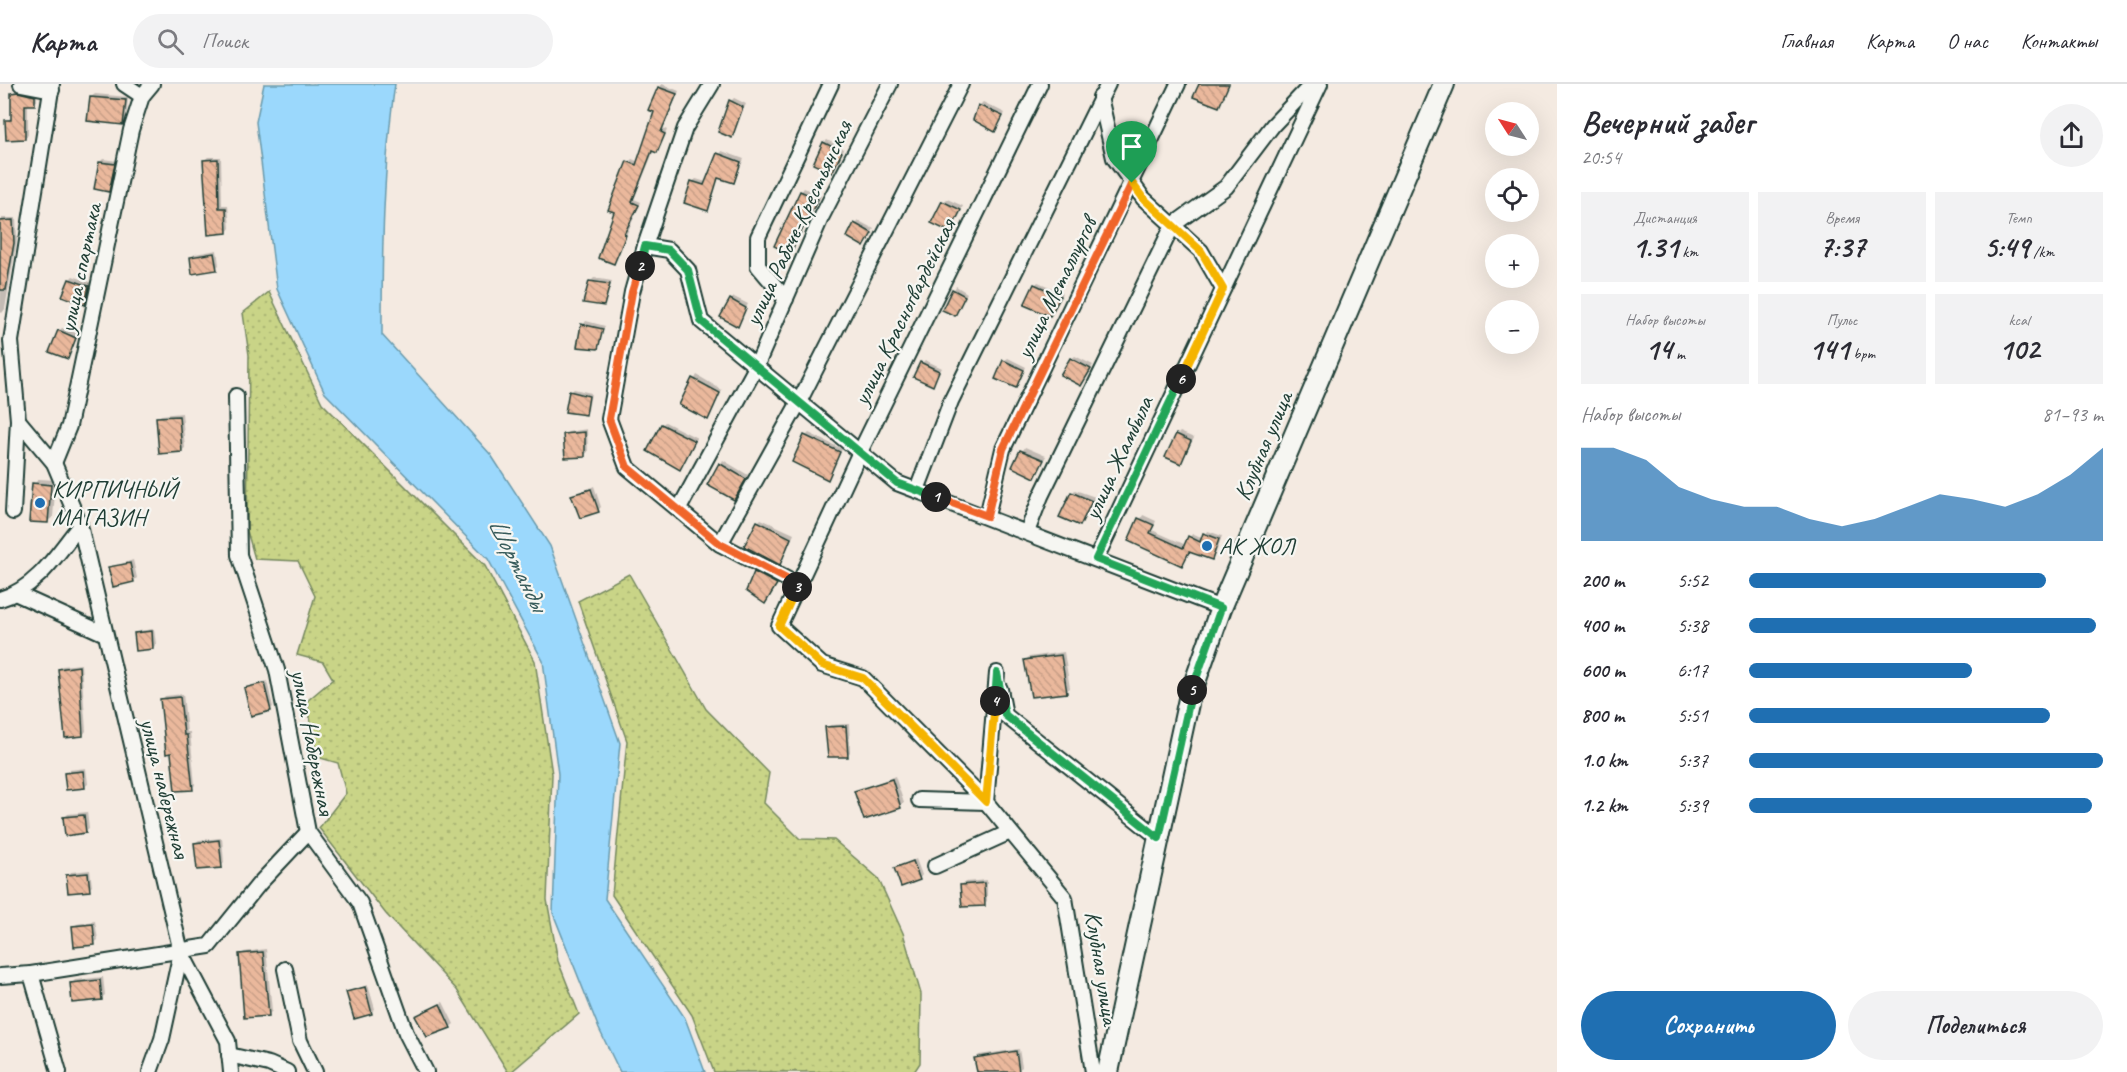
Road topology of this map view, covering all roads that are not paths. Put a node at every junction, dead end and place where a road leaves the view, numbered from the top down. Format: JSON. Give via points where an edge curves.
{"nodes":[{"id":1,"x":21,"y":84,"type":"edge"},
{"id":2,"x":124,"y":84,"type":"edge"},
{"id":3,"x":152,"y":84,"type":"edge"},
{"id":4,"x":712,"y":84,"type":"edge"},
{"id":5,"x":831,"y":84,"type":"edge"},
{"id":6,"x":890,"y":84,"type":"edge"},
{"id":7,"x":961,"y":84,"type":"edge"},
{"id":8,"x":1040,"y":84,"type":"edge"},
{"id":9,"x":1098,"y":84,"type":"edge"},
{"id":10,"x":1108,"y":84,"type":"edge"},
{"id":11,"x":1179,"y":84,"type":"edge"},
{"id":12,"x":1312,"y":84,"type":"edge"},
{"id":13,"x":1320,"y":84,"type":"edge"},
{"id":14,"x":1444,"y":84,"type":"edge"},
{"id":15,"x":52,"y":87,"type":"edge"},
{"id":16,"x":142,"y":96,"type":"junction"},
{"id":17,"x":1101,"y":98,"type":"junction"},
{"id":18,"x":1132,"y":183,"type":"junction"},
{"id":19,"x":1173,"y":225,"type":"junction"},
{"id":20,"x":645,"y":246,"type":"junction"},
{"id":21,"x":1223,"y":289,"type":"junction"},
{"id":22,"x":786,"y":299,"type":"junction"},
{"id":23,"x":756,"y":367,"type":"junction"},
{"id":24,"x":236,"y":396,"type":"dead end"},
{"id":25,"x":800,"y":402,"type":"junction"},
{"id":26,"x":18,"y":420,"type":"junction"},
{"id":27,"x":860,"y":452,"type":"junction"},
{"id":28,"x":54,"y":463,"type":"junction"},
{"id":29,"x":917,"y":490,"type":"junction"},
{"id":30,"x":679,"y":509,"type":"junction"},
{"id":31,"x":14,"y":512,"type":"dead end"},
{"id":32,"x":987,"y":516,"type":"junction"},
{"id":33,"x":80,"y":525,"type":"junction"},
{"id":34,"x":1027,"y":532,"type":"junction"},
{"id":35,"x":720,"y":544,"type":"junction"},
{"id":36,"x":1096,"y":559,"type":"junction"},
{"id":37,"x":798,"y":585,"type":"junction"},
{"id":38,"x":17,"y":594,"type":"junction"},
{"id":39,"x":0,"y":599,"type":"edge"},
{"id":40,"x":1221,"y":608,"type":"junction"},
{"id":41,"x":779,"y":626,"type":"joint"},
{"id":42,"x":105,"y":634,"type":"junction"},
{"id":43,"x":919,"y":800,"type":"dead end"},
{"id":44,"x":986,"y":802,"type":"junction"},
{"id":45,"x":308,"y":832,"type":"junction"},
{"id":46,"x":1010,"y":832,"type":"junction"},
{"id":47,"x":1159,"y":838,"type":"junction"},
{"id":48,"x":935,"y":866,"type":"dead end"},
{"id":49,"x":182,"y":952,"type":"junction"},
{"id":50,"x":285,"y":969,"type":"dead end"},
{"id":51,"x":31,"y":974,"type":"junction"},
{"id":52,"x":0,"y":976,"type":"edge"},
{"id":53,"x":229,"y":1055,"type":"junction"},
{"id":54,"x":59,"y":1072,"type":"edge"},
{"id":55,"x":150,"y":1072,"type":"edge"},
{"id":56,"x":231,"y":1072,"type":"edge"},
{"id":57,"x":287,"y":1072,"type":"edge"},
{"id":58,"x":315,"y":1072,"type":"edge"},
{"id":59,"x":426,"y":1072,"type":"edge"},
{"id":60,"x":1093,"y":1072,"type":"edge"},
{"id":61,"x":1108,"y":1072,"type":"edge"}],
"edges":[{"from":1,"to":15,"type":"street"},
{"from":2,"to":16,"type":"street"},
{"from":3,"to":16,"type":"street","name":"улица спартака"},
{"from":4,"to":20,"type":"street","via":[[685,128]]},
{"from":5,"to":22,"type":"street","via":[[758,237],[759,266]]},
{"from":6,"to":22,"type":"street","name":"улица Рабоче-Крестьянская","via":[[821,218]]},
{"from":7,"to":25,"type":"street"},
{"from":8,"to":27,"type":"street","name":"улица Красногвардейская"},
{"from":9,"to":17,"type":"street"},
{"from":10,"to":17,"type":"street"},
{"from":11,"to":18,"type":"street","name":"улица Металлургов"},
{"from":12,"to":19,"type":"street","via":[[1273,125],[1226,187]]},
{"from":13,"to":21,"type":"street","name":"улица Жамбыла"},
{"from":14,"to":40,"type":"street","name":"Клубная улица"},
{"from":15,"to":26,"type":"street","via":[[11,341]]},
{"from":16,"to":28,"type":"street","name":"улица спартака","via":[[131,130],[69,426]]},
{"from":17,"to":18,"type":"street","via":[[1114,158]]},
{"from":17,"to":29,"type":"street","via":[[951,400]]},
{"from":18,"to":19,"type":"street"},
{"from":18,"to":32,"type":"street","name":"улица Металлургов","via":[[1003,449]]},
{"from":19,"to":21,"type":"street","via":[[1201,251]]},
{"from":19,"to":34,"type":"street"},
{"from":20,"to":23,"type":"street","via":[[669,250],[688,270],[701,321]]},
{"from":20,"to":30,"type":"street","via":[[632,292],[609,419],[627,467]]},
{"from":21,"to":36,"type":"street","name":"улица Жамбыла"},
{"from":22,"to":23,"type":"street","name":"улица Рабоче-Крестьянская"},
{"from":23,"to":25,"type":"street"},
{"from":23,"to":30,"type":"street","name":"улица Рабоче-Крестьянская"},
{"from":24,"to":45,"type":"street","name":"улица Набережная","via":[[239,555],[277,670]]},
{"from":25,"to":27,"type":"street"},
{"from":25,"to":35,"type":"street"},
{"from":26,"to":28,"type":"street","name":"улица набережная"},
{"from":26,"to":31,"type":"street"},
{"from":27,"to":29,"type":"street","via":[[897,483]]},
{"from":27,"to":37,"type":"street","name":"улица Красногвардейская"},
{"from":28,"to":33,"type":"street","name":"улица набережная"},
{"from":29,"to":32,"type":"street"},
{"from":30,"to":35,"type":"street"},
{"from":32,"to":34,"type":"street"},
{"from":33,"to":38,"type":"street","via":[[46,568]]},
{"from":33,"to":42,"type":"street","name":"улица набережная"},
{"from":34,"to":36,"type":"street"},
{"from":35,"to":37,"type":"street"},
{"from":36,"to":40,"type":"street"},
{"from":37,"to":41,"type":"street","name":"улица Красногвардейская"},
{"from":38,"to":39,"type":"street"},
{"from":38,"to":42,"type":"street"},
{"from":40,"to":47,"type":"street","name":"Клубная улица","via":[[1189,699]]},
{"from":41,"to":44,"type":"street","name":"Клубная улица","via":[[822,665],[863,678]]},
{"from":42,"to":49,"type":"street","name":"улица набережная"},
{"from":43,"to":44,"type":"street"},
{"from":44,"to":46,"type":"street","name":"Клубная улица"},
{"from":44,"to":47,"type":"street","via":[[997,673],[1005,715]]},
{"from":45,"to":49,"type":"street","name":"улица набережная","via":[[259,884],[210,946]]},
{"from":45,"to":59,"type":"street","name":"улица Набережная","via":[[360,903],[406,1033]]},
{"from":46,"to":48,"type":"street"},
{"from":46,"to":60,"type":"street","name":"Клубная улица","via":[[1065,898]]},
{"from":47,"to":61,"type":"street","name":"Клубная улица"},
{"from":49,"to":51,"type":"street"},
{"from":49,"to":53,"type":"street","via":[[228,1041]]},
{"from":49,"to":55,"type":"street"},
{"from":50,"to":58,"type":"street","via":[[300,1041]]},
{"from":51,"to":52,"type":"street"},
{"from":51,"to":54,"type":"street"},
{"from":53,"to":56,"type":"street"},
{"from":53,"to":57,"type":"street"}]}
